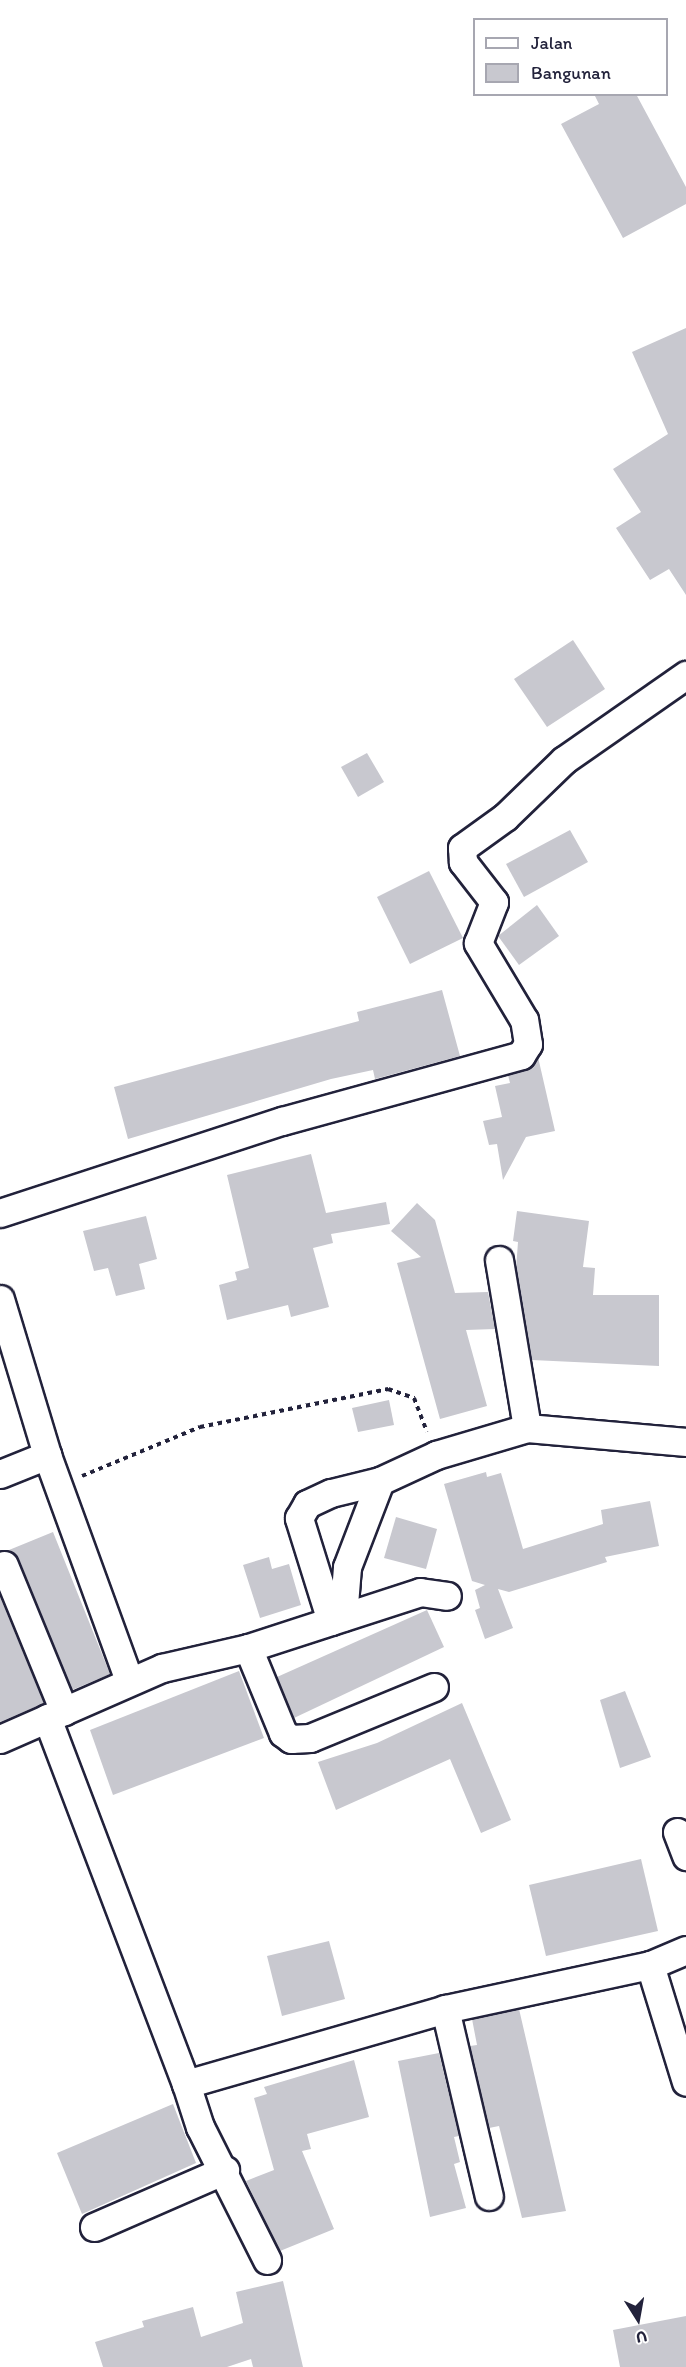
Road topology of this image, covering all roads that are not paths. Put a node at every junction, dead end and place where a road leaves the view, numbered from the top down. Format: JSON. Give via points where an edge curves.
{"nodes":[{"id":1,"x":686,"y":675,"type":"edge"},
{"id":2,"x":0,"y":1213,"type":"edge"},
{"id":3,"x":499,"y":1260,"type":"dead end"},
{"id":4,"x":0,"y":1299,"type":"edge"},
{"id":5,"x":527,"y":1428,"type":"junction"},
{"id":6,"x":686,"y":1442,"type":"edge"},
{"id":7,"x":47,"y":1455,"type":"junction"},
{"id":8,"x":0,"y":1474,"type":"edge"},
{"id":9,"x":380,"y":1481,"type":"junction"},
{"id":10,"x":4,"y":1565,"type":"dead end"},
{"id":11,"x":447,"y":1596,"type":"dead end"},
{"id":12,"x":337,"y":1619,"type":"junction"},
{"id":13,"x":248,"y":1648,"type":"junction"},
{"id":14,"x":129,"y":1680,"type":"junction"},
{"id":15,"x":434,"y":1687,"type":"dead end"},
{"id":16,"x":56,"y":1714,"type":"junction"},
{"id":17,"x":0,"y":1738,"type":"edge"},
{"id":18,"x":686,"y":1950,"type":"edge"},
{"id":19,"x":650,"y":1965,"type":"junction"},
{"id":20,"x":444,"y":2009,"type":"junction"},
{"id":21,"x":686,"y":2082,"type":"edge"},
{"id":22,"x":186,"y":2084,"type":"junction"},
{"id":23,"x":225,"y":2170,"type":"junction"},
{"id":24,"x":489,"y":2196,"type":"dead end"},
{"id":25,"x":94,"y":2227,"type":"dead end"},
{"id":26,"x":267,"y":2260,"type":"dead end"}],
"edges":[{"from":1,"to":2,"type":"street","via":[[564,760],[505,817],[462,848],[464,861],[494,902],[478,943],[524,1020],[528,1044],[521,1055],[282,1121]]},
{"from":3,"to":5,"type":"street"},
{"from":4,"to":7,"type":"street"},
{"from":5,"to":6,"type":"street"},
{"from":5,"to":9,"type":"street","via":[[436,1455]]},
{"from":7,"to":8,"type":"street"},
{"from":7,"to":14,"type":"street"},
{"from":9,"to":12,"type":"street","via":[[347,1567]]},
{"from":9,"to":12,"type":"street","via":[[331,1492],[307,1504],[299,1518]]},
{"from":10,"to":16,"type":"street"},
{"from":11,"to":12,"type":"street","via":[[420,1592]]},
{"from":12,"to":13,"type":"street"},
{"from":13,"to":14,"type":"street"},
{"from":13,"to":15,"type":"street","via":[[283,1733],[291,1739],[310,1738]]},
{"from":14,"to":16,"type":"street"},
{"from":16,"to":17,"type":"street"},
{"from":16,"to":22,"type":"street"},
{"from":18,"to":19,"type":"street"},
{"from":19,"to":20,"type":"street"},
{"from":19,"to":21,"type":"street"},
{"from":20,"to":22,"type":"street"},
{"from":20,"to":24,"type":"street"},
{"from":22,"to":23,"type":"street","via":[[200,2127]]},
{"from":23,"to":25,"type":"street"},
{"from":23,"to":26,"type":"street"}]}
